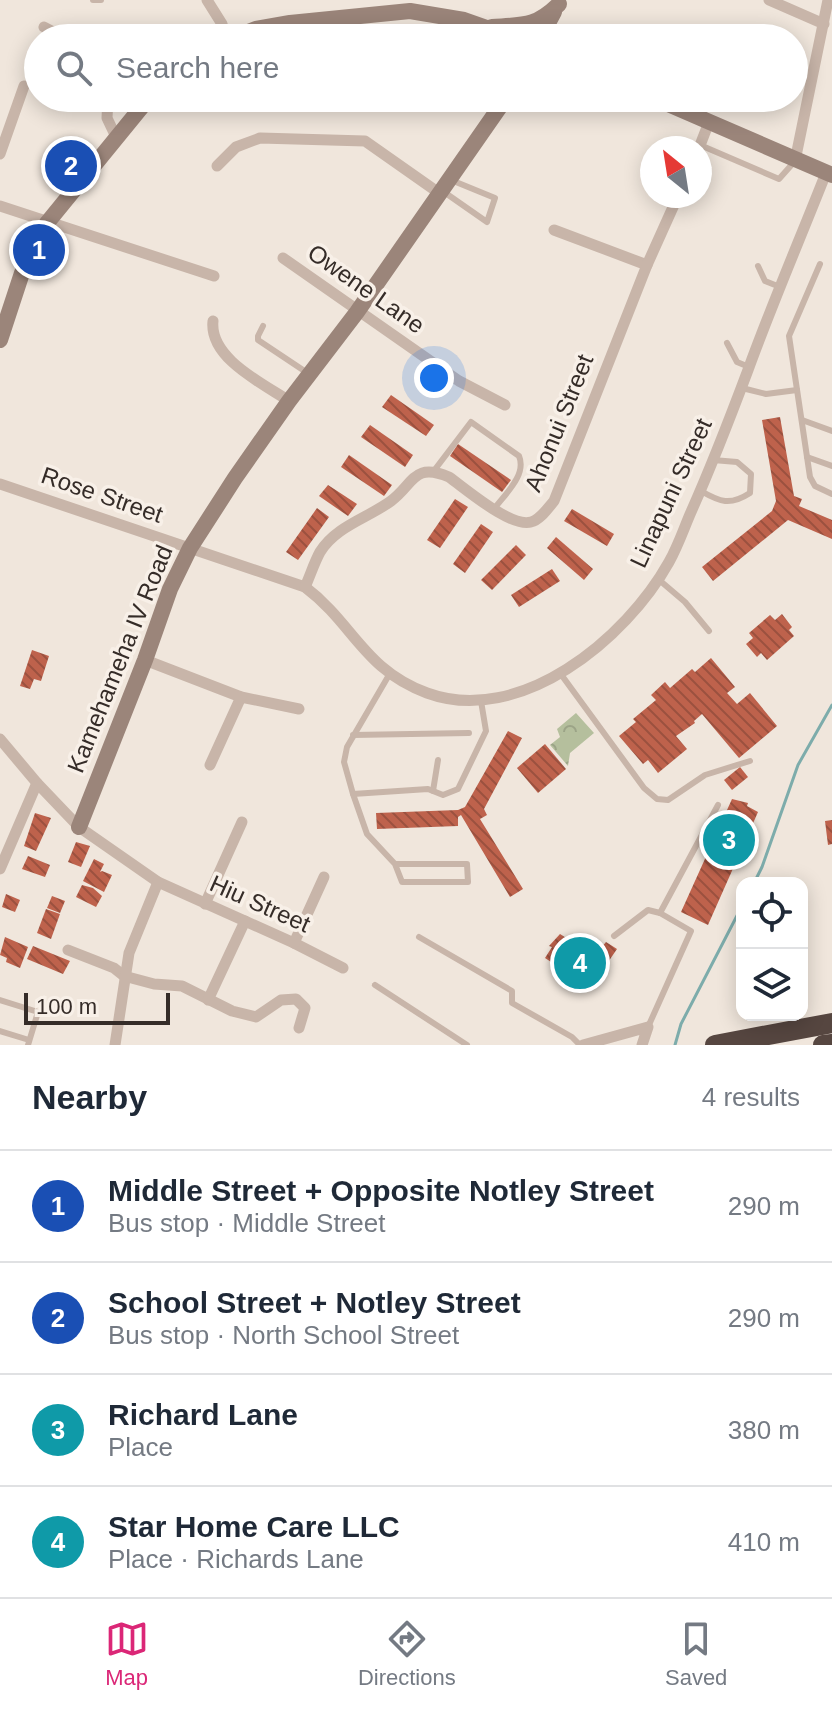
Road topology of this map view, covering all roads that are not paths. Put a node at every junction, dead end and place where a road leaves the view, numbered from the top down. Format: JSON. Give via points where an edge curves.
{"nodes":[{"id":1,"x":93,"y":0,"type":"edge"},
{"id":2,"x":101,"y":0,"type":"edge"},
{"id":3,"x":207,"y":0,"type":"edge"},
{"id":4,"x":769,"y":0,"type":"edge"},
{"id":5,"x":828,"y":0,"type":"edge"},
{"id":6,"x":558,"y":1,"type":"edge"},
{"id":7,"x":222,"y":24,"type":"edge"},
{"id":8,"x":284,"y":24,"type":"edge"},
{"id":9,"x":475,"y":24,"type":"edge"},
{"id":10,"x":529,"y":24,"type":"edge"},
{"id":11,"x":547,"y":24,"type":"edge"},
{"id":12,"x":824,"y":24,"type":"junction"},
{"id":13,"x":24,"y":86,"type":"dead end"},
{"id":14,"x":808,"y":100,"type":"edge"},
{"id":15,"x":107,"y":112,"type":"edge"},
{"id":16,"x":137,"y":112,"type":"edge"},
{"id":17,"x":496,"y":112,"type":"edge"},
{"id":18,"x":686,"y":112,"type":"edge"},
{"id":19,"x":805,"y":112,"type":"edge"},
{"id":20,"x":709,"y":122,"type":"junction"},
{"id":21,"x":704,"y":136,"type":"edge"},
{"id":22,"x":116,"y":137,"type":"junction"},
{"id":23,"x":712,"y":152,"type":"edge"},
{"id":24,"x":0,"y":154,"type":"edge"},
{"id":25,"x":795,"y":161,"type":"junction"},
{"id":26,"x":217,"y":166,"type":"dead end"},
{"id":27,"x":829,"y":174,"type":"edge"},
{"id":28,"x":443,"y":187,"type":"junction"},
{"id":29,"x":0,"y":206,"type":"edge"},
{"id":30,"x":673,"y":208,"type":"edge"},
{"id":31,"x":47,"y":223,"type":"junction"},
{"id":32,"x":554,"y":230,"type":"dead end"},
{"id":33,"x":283,"y":258,"type":"dead end"},
{"id":34,"x":820,"y":264,"type":"dead end"},
{"id":35,"x":647,"y":265,"type":"junction"},
{"id":36,"x":758,"y":266,"type":"dead end"},
{"id":37,"x":214,"y":276,"type":"dead end"},
{"id":38,"x":780,"y":287,"type":"junction"},
{"id":39,"x":357,"y":312,"type":"junction"},
{"id":40,"x":213,"y":321,"type":"dead end"},
{"id":41,"x":263,"y":326,"type":"dead end"},
{"id":42,"x":0,"y":340,"type":"edge"},
{"id":43,"x":727,"y":343,"type":"dead end"},
{"id":44,"x":749,"y":367,"type":"junction"},
{"id":45,"x":309,"y":374,"type":"junction"},
{"id":46,"x":741,"y":388,"type":"junction"},
{"id":47,"x":797,"y":390,"type":"junction"},
{"id":48,"x":289,"y":401,"type":"junction"},
{"id":49,"x":505,"y":405,"type":"dead end"},
{"id":50,"x":802,"y":420,"type":"junction"},
{"id":51,"x":832,"y":431,"type":"edge"},
{"id":52,"x":807,"y":457,"type":"junction"},
{"id":53,"x":713,"y":460,"type":"junction"},
{"id":54,"x":832,"y":466,"type":"edge"},
{"id":55,"x":433,"y":472,"type":"junction"},
{"id":56,"x":0,"y":484,"type":"edge"},
{"id":57,"x":701,"y":491,"type":"junction"},
{"id":58,"x":832,"y":494,"type":"edge"},
{"id":59,"x":494,"y":509,"type":"junction"},
{"id":60,"x":190,"y":548,"type":"junction"},
{"id":61,"x":658,"y":579,"type":"junction"},
{"id":62,"x":305,"y":587,"type":"junction"},
{"id":63,"x":709,"y":631,"type":"dead end"},
{"id":64,"x":145,"y":660,"type":"junction"},
{"id":65,"x":560,"y":673,"type":"junction"},
{"id":66,"x":389,"y":675,"type":"junction"},
{"id":67,"x":241,"y":697,"type":"junction"},
{"id":68,"x":481,"y":701,"type":"junction"},
{"id":69,"x":299,"y":709,"type":"dead end"},
{"id":70,"x":469,"y":733,"type":"dead end"},
{"id":71,"x":353,"y":735,"type":"junction"},
{"id":72,"x":0,"y":739,"type":"edge"},
{"id":73,"x":438,"y":760,"type":"dead end"},
{"id":74,"x":750,"y":761,"type":"dead end"},
{"id":75,"x":210,"y":765,"type":"dead end"},
{"id":76,"x":37,"y":783,"type":"junction"},
{"id":77,"x":433,"y":791,"type":"junction"},
{"id":78,"x":353,"y":794,"type":"junction"},
{"id":79,"x":718,"y":805,"type":"dead end"},
{"id":80,"x":242,"y":822,"type":"dead end"},
{"id":81,"x":79,"y":827,"type":"junction"},
{"id":82,"x":395,"y":864,"type":"junction"},
{"id":83,"x":0,"y":869,"type":"edge"},
{"id":84,"x":324,"y":877,"type":"dead end"},
{"id":85,"x":158,"y":882,"type":"junction"},
{"id":86,"x":205,"y":904,"type":"junction"},
{"id":87,"x":660,"y":913,"type":"junction"},
{"id":88,"x":245,"y":921,"type":"junction"},
{"id":89,"x":614,"y":936,"type":"dead end"},
{"id":90,"x":419,"y":937,"type":"dead end"},
{"id":91,"x":294,"y":943,"type":"junction"},
{"id":92,"x":68,"y":950,"type":"dead end"},
{"id":93,"x":343,"y":968,"type":"dead end"},
{"id":94,"x":124,"y":976,"type":"junction"},
{"id":95,"x":375,"y":985,"type":"dead end"},
{"id":96,"x":0,"y":1000,"type":"edge"},
{"id":97,"x":208,"y":1000,"type":"junction"},
{"id":98,"x":832,"y":1023,"type":"edge"},
{"id":99,"x":648,"y":1027,"type":"junction"},
{"id":100,"x":299,"y":1028,"type":"dead end"},
{"id":101,"x":0,"y":1031,"type":"edge"},
{"id":102,"x":29,"y":1043,"type":"edge"},
{"id":103,"x":832,"y":1044,"type":"edge"},
{"id":104,"x":115,"y":1045,"type":"edge"},
{"id":105,"x":467,"y":1045,"type":"edge"},
{"id":106,"x":582,"y":1045,"type":"edge"},
{"id":107,"x":642,"y":1045,"type":"edge"},
{"id":108,"x":715,"y":1045,"type":"edge"},
{"id":109,"x":823,"y":1045,"type":"edge"}],
"edges":[{"from":1,"to":2,"type":"lane"},
{"from":3,"to":7,"type":"street"},
{"from":4,"to":12,"type":"street"},
{"from":5,"to":12,"type":"street"},
{"from":6,"to":10,"type":"main road","via":[[545,18]]},
{"from":6,"to":11,"type":"main road"},
{"from":8,"to":9,"type":"main road","via":[[410,11]]},
{"from":12,"to":14,"type":"street"},
{"from":13,"to":24,"type":"street"},
{"from":15,"to":22,"type":"street"},
{"from":16,"to":22,"type":"main road"},
{"from":17,"to":28,"type":"main road","name":"Kamehameha IV Road"},
{"from":18,"to":20,"type":"main road"},
{"from":19,"to":25,"type":"street"},
{"from":20,"to":21,"type":"street"},
{"from":20,"to":25,"type":"main road"},
{"from":22,"to":31,"type":"main road"},
{"from":23,"to":25,"type":"lane","via":[[779,179]]},
{"from":25,"to":27,"type":"main road"},
{"from":26,"to":28,"type":"street","via":[[236,147],[260,138],[365,141]]},
{"from":27,"to":38,"type":"street","name":"Linapuni Street"},
{"from":28,"to":28,"type":"lane","via":[[487,222],[495,198]]},
{"from":28,"to":39,"type":"main road","name":"Kamehameha IV Road"},
{"from":29,"to":31,"type":"street"},
{"from":30,"to":35,"type":"street","name":"Ahonui Street"},
{"from":31,"to":37,"type":"street"},
{"from":31,"to":42,"type":"main road","via":[[22,273]]},
{"from":32,"to":35,"type":"street"},
{"from":33,"to":39,"type":"street","name":"Owene Lane"},
{"from":34,"to":47,"type":"lane","via":[[789,336]]},
{"from":35,"to":59,"type":"street","name":"Ahonui Street","via":[[554,501],[532,522],[517,522]]},
{"from":36,"to":38,"type":"lane","via":[[765,281]]},
{"from":38,"to":44,"type":"street","name":"Linapuni Street"},
{"from":39,"to":45,"type":"main road","name":"Kamehameha IV Road"},
{"from":39,"to":49,"type":"street","name":"Owene Lane","via":[[459,381]]},
{"from":40,"to":48,"type":"street","via":[[222,354]]},
{"from":41,"to":45,"type":"lane","via":[[258,340]]},
{"from":43,"to":44,"type":"lane","via":[[737,362]]},
{"from":44,"to":46,"type":"street","name":"Linapuni Street"},
{"from":45,"to":48,"type":"main road","name":"Kamehameha IV Road"},
{"from":46,"to":47,"type":"lane","via":[[766,394]]},
{"from":46,"to":53,"type":"street","name":"Linapuni Street"},
{"from":47,"to":50,"type":"lane"},
{"from":48,"to":60,"type":"main road","name":"Kamehameha IV Road"},
{"from":50,"to":51,"type":"lane"},
{"from":50,"to":52,"type":"lane"},
{"from":52,"to":54,"type":"lane"},
{"from":52,"to":58,"type":"lane","via":[[815,486]]},
{"from":53,"to":57,"type":"street","name":"Linapuni Street"},
{"from":53,"to":57,"type":"lane","via":[[737,462],[751,474],[750,493],[735,503]]},
{"from":55,"to":59,"type":"street","name":"Ahonui Street","via":[[449,477]]},
{"from":55,"to":59,"type":"lane","via":[[471,422],[522,462],[521,472]]},
{"from":55,"to":62,"type":"street","via":[[422,472],[394,499],[335,534],[320,552]]},
{"from":56,"to":60,"type":"street","name":"Rose Street"},
{"from":57,"to":61,"type":"street","name":"Linapuni Street"},
{"from":60,"to":62,"type":"street","name":"Linapuni Street"},
{"from":60,"to":64,"type":"main road","name":"Kamehameha IV Road"},
{"from":61,"to":63,"type":"lane"},
{"from":61,"to":65,"type":"street","name":"Linapuni Street","via":[[618,629]]},
{"from":62,"to":66,"type":"street","name":"Linapuni Street"},
{"from":64,"to":67,"type":"street"},
{"from":64,"to":81,"type":"main road","name":"Kamehameha IV Road"},
{"from":65,"to":68,"type":"street","name":"Linapuni Street","via":[[513,695]]},
{"from":65,"to":74,"type":"lane","via":[[657,799],[668,800],[705,775]]},
{"from":66,"to":68,"type":"street","name":"Linapuni Street","via":[[428,693]]},
{"from":66,"to":71,"type":"lane"},
{"from":67,"to":69,"type":"street"},
{"from":67,"to":75,"type":"street"},
{"from":68,"to":77,"type":"lane","via":[[486,731],[458,789],[443,795]]},
{"from":70,"to":71,"type":"lane"},
{"from":71,"to":78,"type":"lane","via":[[344,762]]},
{"from":72,"to":76,"type":"street"},
{"from":73,"to":77,"type":"lane"},
{"from":76,"to":81,"type":"street"},
{"from":76,"to":83,"type":"street"},
{"from":77,"to":78,"type":"lane"},
{"from":78,"to":82,"type":"lane","via":[[367,834]]},
{"from":79,"to":87,"type":"lane"},
{"from":80,"to":86,"type":"street"},
{"from":81,"to":85,"type":"street"},
{"from":82,"to":82,"type":"lane","via":[[402,882],[468,882],[467,864]]},
{"from":84,"to":91,"type":"street"},
{"from":85,"to":86,"type":"street","name":"Hiu Street"},
{"from":85,"to":94,"type":"street"},
{"from":86,"to":88,"type":"street","name":"Hiu Street"},
{"from":87,"to":89,"type":"lane","via":[[648,910]]},
{"from":87,"to":99,"type":"lane","via":[[691,931]]},
{"from":88,"to":91,"type":"street","name":"Hiu Street"},
{"from":88,"to":97,"type":"street"},
{"from":90,"to":106,"type":"lane","via":[[512,991],[512,1003]]},
{"from":91,"to":93,"type":"street","name":"Hiu Street"},
{"from":92,"to":94,"type":"street"},
{"from":94,"to":97,"type":"street","via":[[182,986]]},
{"from":94,"to":104,"type":"street"},
{"from":95,"to":105,"type":"lane"},
{"from":96,"to":102,"type":"lane","via":[[38,1012]]},
{"from":97,"to":100,"type":"street","via":[[256,1017],[281,1000],[296,999],[305,1008]]},
{"from":98,"to":108,"type":"highway"},
{"from":99,"to":106,"type":"street"},
{"from":99,"to":107,"type":"street"},
{"from":101,"to":102,"type":"lane"},
{"from":103,"to":109,"type":"highway"}]}
